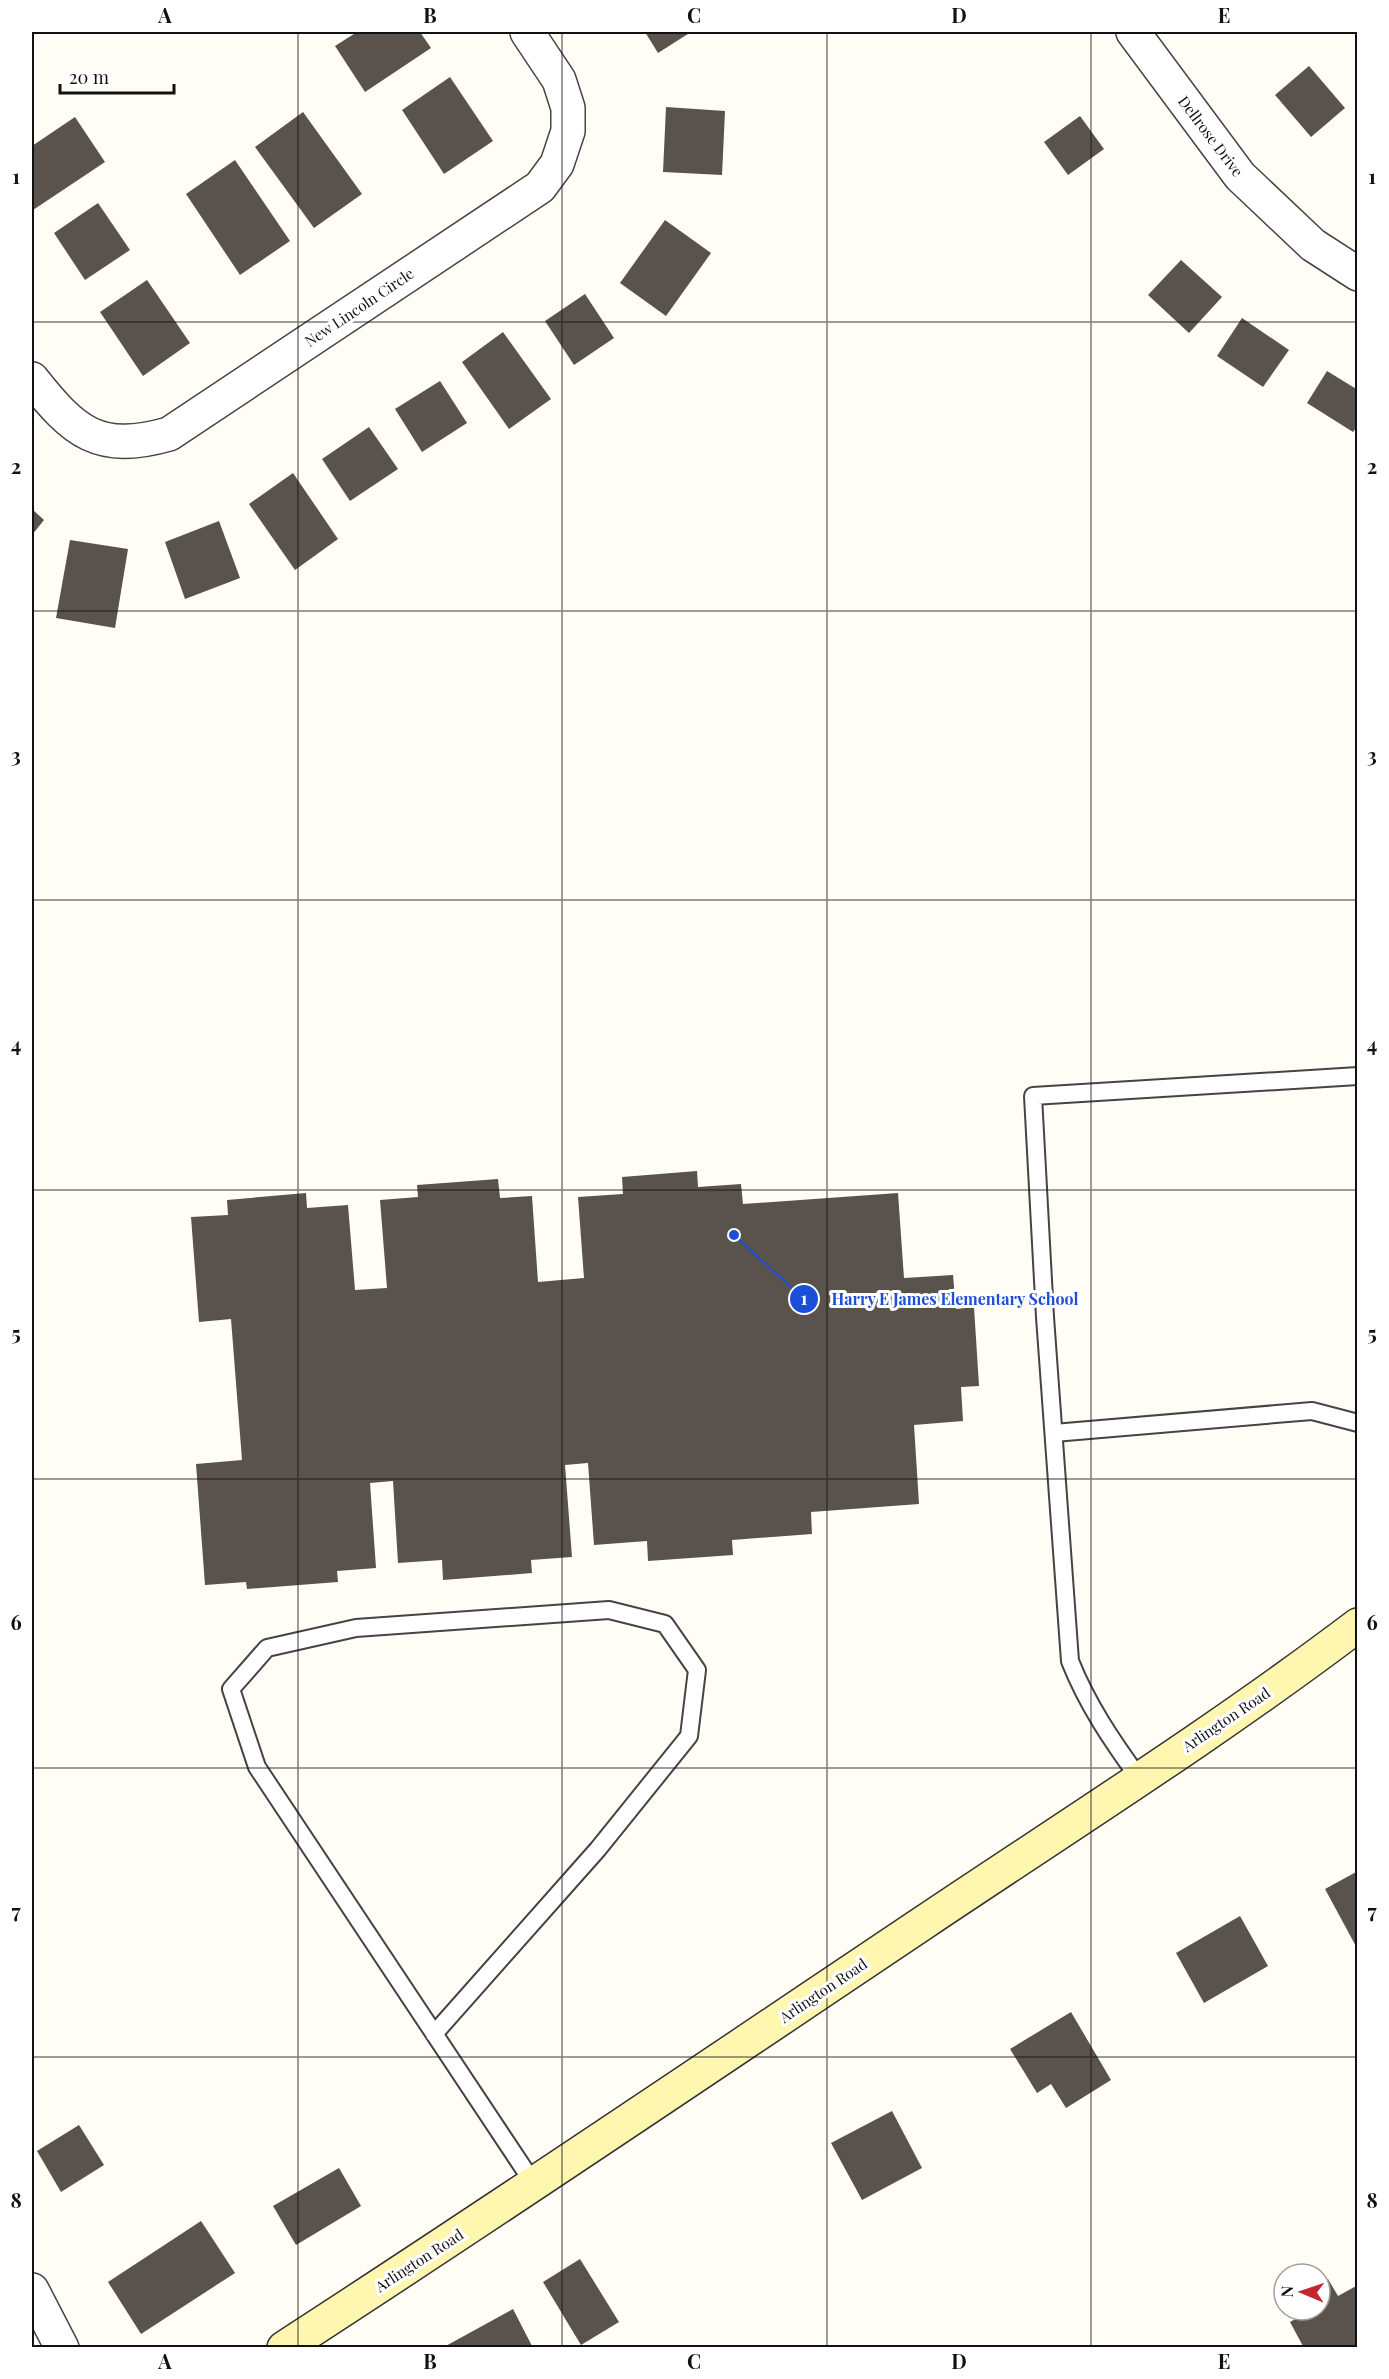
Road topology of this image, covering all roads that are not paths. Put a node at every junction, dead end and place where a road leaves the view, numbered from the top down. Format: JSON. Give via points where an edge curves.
{"nodes":[{"id":1,"x":527,"y":32,"type":"edge"},
{"id":2,"x":1133,"y":32,"type":"edge"},
{"id":3,"x":1358,"y":274,"type":"edge"},
{"id":4,"x":32,"y":379,"type":"edge"},
{"id":5,"x":1358,"y":1076,"type":"edge"},
{"id":6,"x":1358,"y":1423,"type":"edge"},
{"id":7,"x":1054,"y":1433,"type":"junction"},
{"id":8,"x":1358,"y":1625,"type":"edge"},
{"id":9,"x":1139,"y":1778,"type":"junction"},
{"id":10,"x":434,"y":2034,"type":"junction"},
{"id":11,"x":534,"y":2184,"type":"junction"},
{"id":12,"x":32,"y":2290,"type":"edge"},
{"id":13,"x":62,"y":2348,"type":"edge"},
{"id":14,"x":284,"y":2348,"type":"edge"}],
"edges":[{"from":1,"to":4,"type":"street","name":"New Lincoln Circle","via":[[560,80],[568,108],[568,131],[557,164],[540,187],[169,434],[140,442],[110,441],[77,428],[58,412]]},
{"from":2,"to":3,"type":"street","name":"Dellrose Drive","via":[[1240,176],[1313,245]]},
{"from":5,"to":7,"type":"lane","via":[[1034,1096]]},
{"from":6,"to":7,"type":"lane","via":[[1312,1412]]},
{"from":7,"to":9,"type":"lane","via":[[1070,1661],[1081,1689]]},
{"from":8,"to":9,"type":"main road","name":"Arlington Road"},
{"from":9,"to":11,"type":"main road","name":"Arlington Road"},
{"from":10,"to":10,"type":"lane","via":[[598,1849],[688,1736],[696,1670],[665,1624],[609,1610],[356,1628],[267,1648],[231,1689],[257,1767]]},
{"from":10,"to":11,"type":"lane"},
{"from":11,"to":14,"type":"main road","name":"Arlington Road"},
{"from":12,"to":13,"type":"street"}]}
